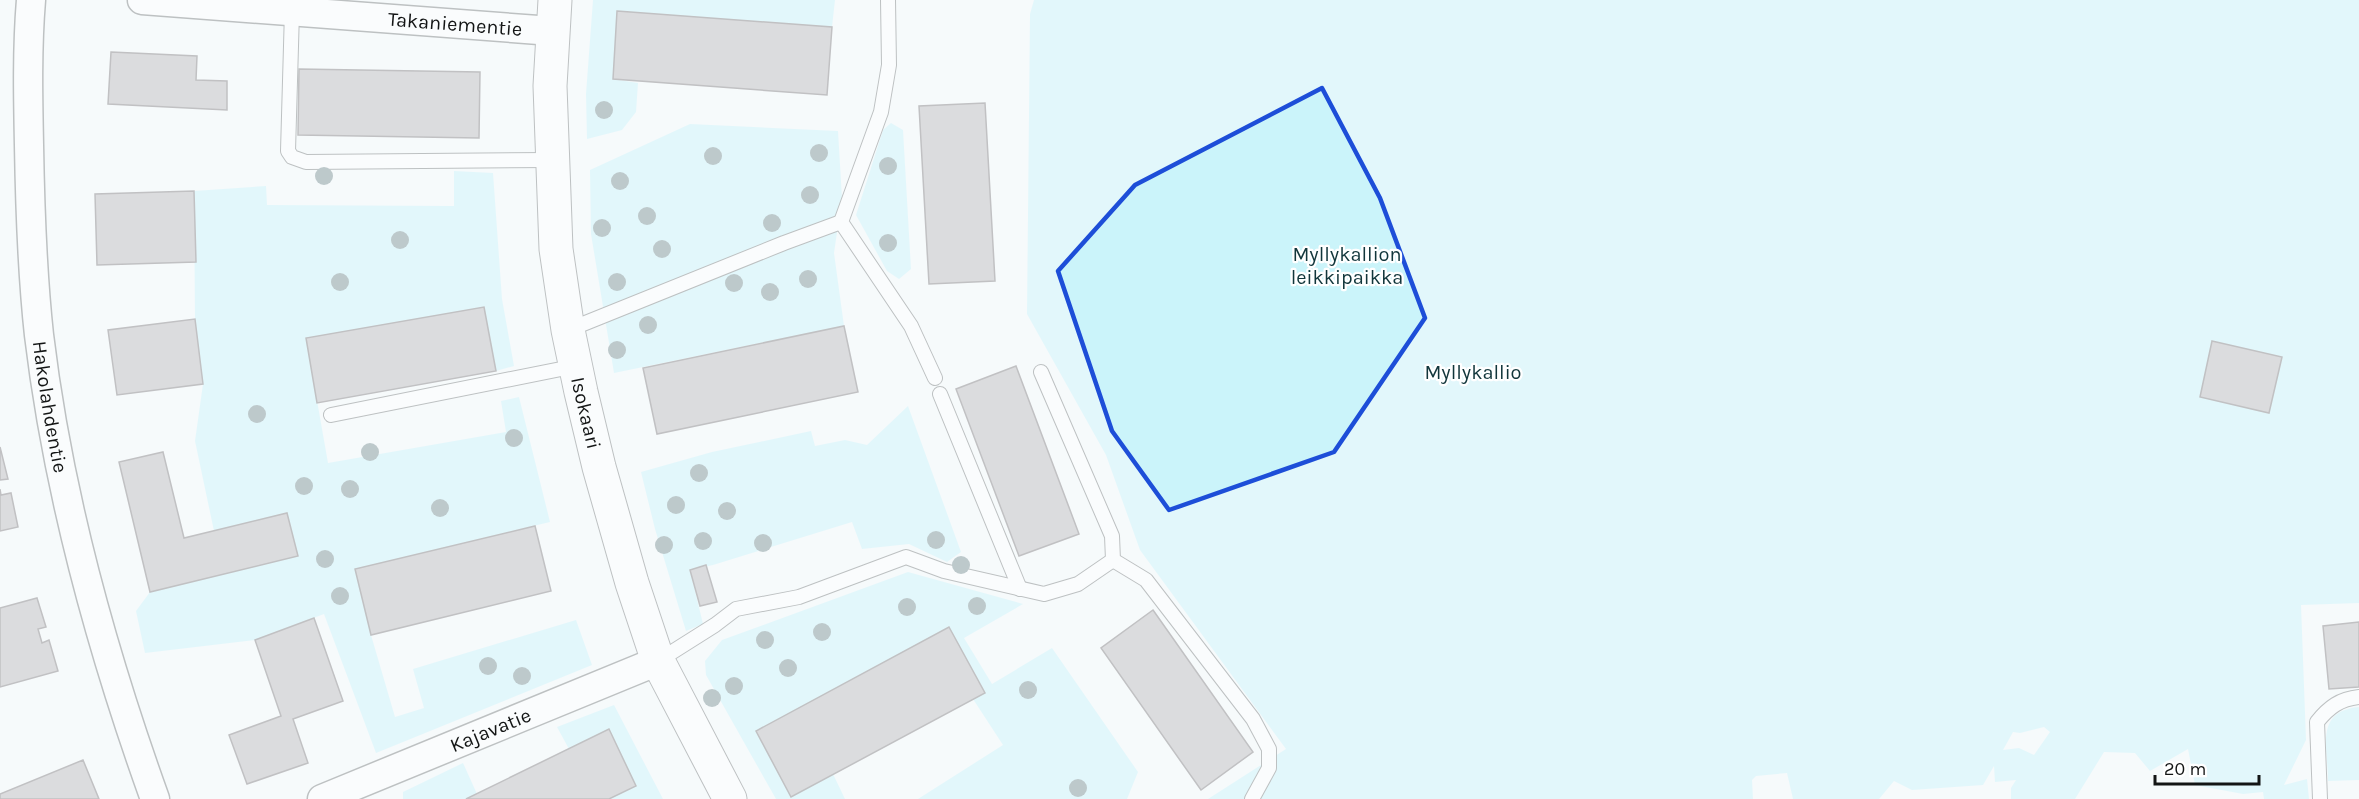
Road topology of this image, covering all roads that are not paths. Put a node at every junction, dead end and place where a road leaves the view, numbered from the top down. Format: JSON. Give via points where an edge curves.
{"nodes":[{"id":1,"x":31,"y":0,"type":"edge"},
{"id":2,"x":142,"y":0,"type":"edge"},
{"id":3,"x":888,"y":0,"type":"edge"},
{"id":4,"x":292,"y":11,"type":"junction"},
{"id":5,"x":553,"y":15,"type":"edge"},
{"id":6,"x":552,"y":160,"type":"junction"},
{"id":7,"x":841,"y":222,"type":"junction"},
{"id":8,"x":568,"y":330,"type":"junction"},
{"id":9,"x":576,"y":366,"type":"junction"},
{"id":10,"x":1041,"y":372,"type":"dead end"},
{"id":11,"x":935,"y":378,"type":"dead end"},
{"id":12,"x":940,"y":394,"type":"dead end"},
{"id":13,"x":331,"y":415,"type":"dead end"},
{"id":14,"x":1113,"y":560,"type":"junction"},
{"id":15,"x":1020,"y":589,"type":"junction"},
{"id":16,"x":658,"y":662,"type":"junction"},
{"id":17,"x":2359,"y":697,"type":"edge"},
{"id":18,"x":155,"y":799,"type":"edge"},
{"id":19,"x":322,"y":799,"type":"edge"},
{"id":20,"x":730,"y":799,"type":"edge"},
{"id":21,"x":1251,"y":799,"type":"edge"},
{"id":22,"x":2320,"y":799,"type":"edge"}],
"edges":[{"from":1,"to":18,"type":"street","name":"Hakolahdentie","via":[[31,238],[52,422],[104,648]]},
{"from":2,"to":4,"type":"street","name":"Takaniementie"},
{"from":3,"to":7,"type":"lane","via":[[889,64],[880,112]]},
{"from":4,"to":5,"type":"street","name":"Takaniementie"},
{"from":4,"to":6,"type":"lane","via":[[288,151],[292,158],[306,162]]},
{"from":5,"to":6,"type":"street","name":"Isokaari"},
{"from":6,"to":8,"type":"street","name":"Isokaari","via":[[556,249]]},
{"from":7,"to":8,"type":"lane"},
{"from":7,"to":11,"type":"lane","via":[[911,326]]},
{"from":8,"to":9,"type":"street","name":"Isokaari"},
{"from":9,"to":13,"type":"lane"},
{"from":9,"to":16,"type":"street","name":"Isokaari","via":[[599,467]]},
{"from":10,"to":14,"type":"lane","via":[[1112,537]]},
{"from":12,"to":15,"type":"lane"},
{"from":14,"to":15,"type":"lane","via":[[1077,584],[1044,594]]},
{"from":14,"to":21,"type":"lane","via":[[1146,580],[1253,719],[1269,749],[1269,768]]},
{"from":15,"to":16,"type":"lane","via":[[944,572],[906,557],[799,597],[736,609]]},
{"from":16,"to":19,"type":"street","name":"Kajavatie"},
{"from":16,"to":20,"type":"street","name":"Isokaari"},
{"from":17,"to":22,"type":"lane","via":[[2333,705],[2317,722]]}]}
